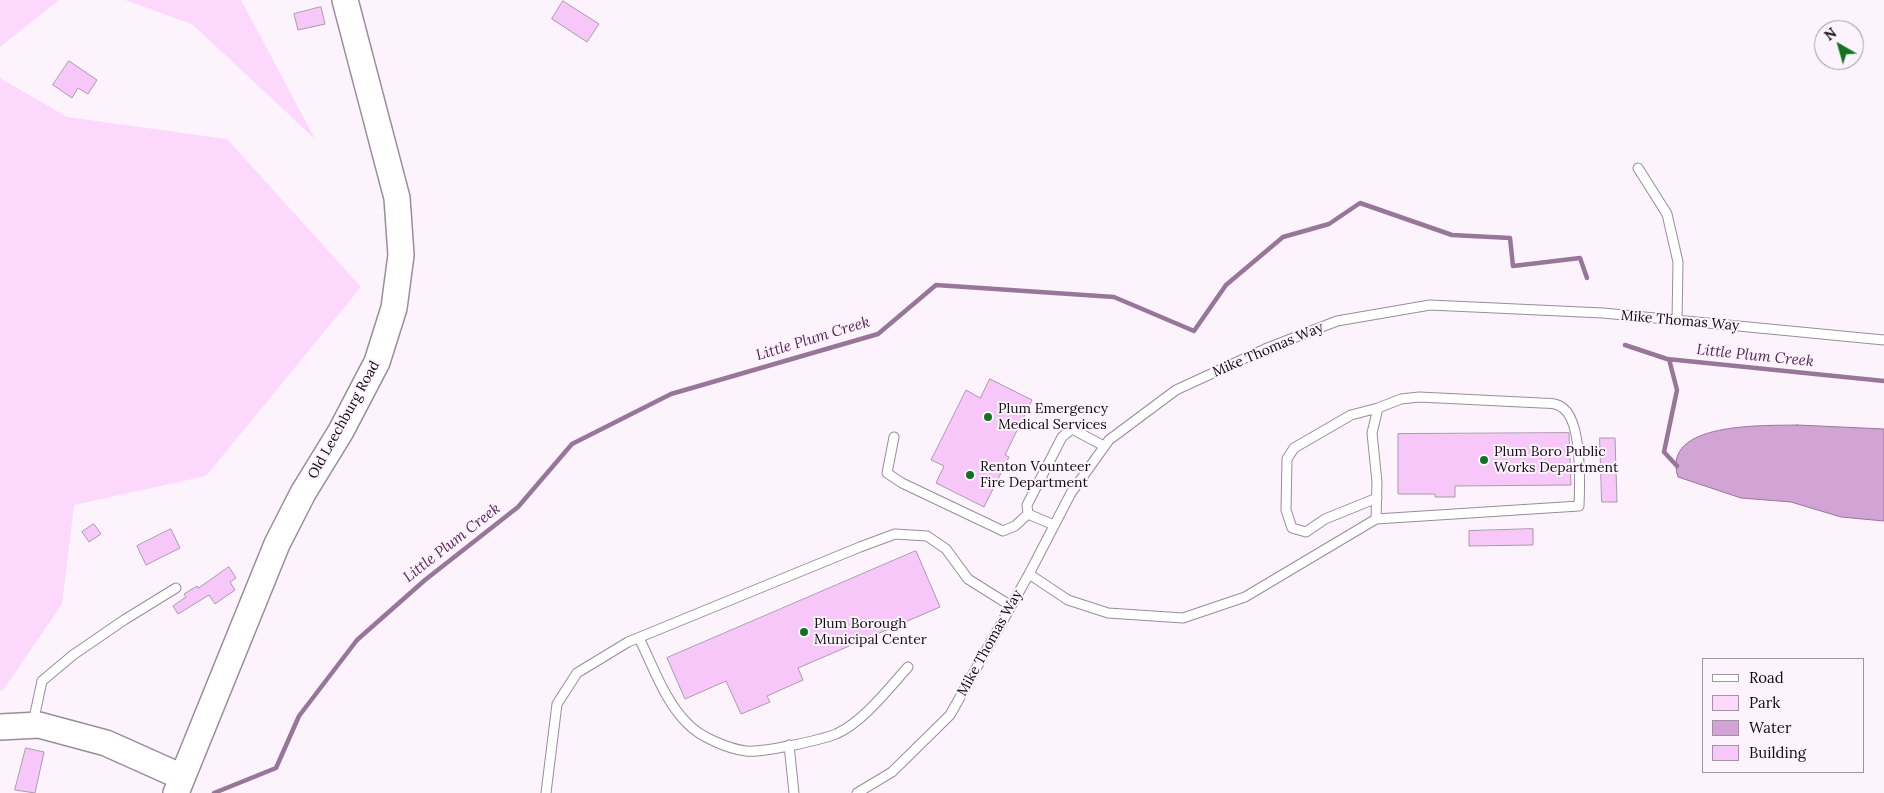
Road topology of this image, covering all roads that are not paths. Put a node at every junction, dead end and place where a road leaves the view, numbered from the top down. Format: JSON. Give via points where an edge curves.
{"nodes":[{"id":1,"x":345,"y":0,"type":"edge"},
{"id":2,"x":1638,"y":168,"type":"dead end"},
{"id":3,"x":1678,"y":321,"type":"junction"},
{"id":4,"x":1884,"y":340,"type":"edge"},
{"id":5,"x":1378,"y":408,"type":"junction"},
{"id":6,"x":894,"y":437,"type":"dead end"},
{"id":7,"x":1104,"y":446,"type":"junction"},
{"id":8,"x":1377,"y":498,"type":"junction"},
{"id":9,"x":1028,"y":514,"type":"junction"},
{"id":10,"x":1376,"y":519,"type":"junction"},
{"id":11,"x":1054,"y":525,"type":"junction"},
{"id":12,"x":1029,"y":574,"type":"junction"},
{"id":13,"x":176,"y":588,"type":"dead end"},
{"id":14,"x":1011,"y":606,"type":"junction"},
{"id":15,"x":639,"y":638,"type":"junction"},
{"id":16,"x":908,"y":667,"type":"dead end"},
{"id":17,"x":32,"y":725,"type":"junction"},
{"id":18,"x":0,"y":727,"type":"edge"},
{"id":19,"x":789,"y":745,"type":"junction"},
{"id":20,"x":179,"y":785,"type":"edge"},
{"id":21,"x":546,"y":793,"type":"edge"},
{"id":22,"x":794,"y":793,"type":"edge"},
{"id":23,"x":857,"y":793,"type":"edge"}],
"edges":[{"from":1,"to":20,"type":"street","name":"Old Leechburg Road","via":[[397,198],[401,255],[394,308],[377,362],[277,544]]},
{"from":2,"to":3,"type":"lane","via":[[1667,214],[1678,262]]},
{"from":3,"to":4,"type":"lane","name":"Mike Thomas Way"},
{"from":3,"to":7,"type":"lane","name":"Mike Thomas Way","via":[[1430,305],[1337,321],[1176,390]]},
{"from":5,"to":8,"type":"lane","via":[[1372,424]]},
{"from":5,"to":8,"type":"lane","via":[[1351,415],[1294,448],[1287,459],[1286,510],[1292,528],[1306,532],[1325,519]]},
{"from":5,"to":10,"type":"lane","via":[[1419,398],[1556,404],[1564,408],[1573,424],[1580,480],[1579,506]]},
{"from":6,"to":9,"type":"lane","via":[[887,473],[902,484],[1003,531],[1015,526]]},
{"from":7,"to":9,"type":"lane","via":[[1072,429],[1062,437],[1027,504]]},
{"from":7,"to":11,"type":"lane","name":"Mike Thomas Way","via":[[1070,492]]},
{"from":8,"to":10,"type":"lane"},
{"from":9,"to":11,"type":"lane"},
{"from":10,"to":12,"type":"lane","via":[[1245,597],[1183,618],[1108,612],[1068,600]]},
{"from":11,"to":12,"type":"lane","name":"Mike Thomas Way"},
{"from":12,"to":14,"type":"lane","name":"Mike Thomas Way"},
{"from":13,"to":17,"type":"lane","via":[[124,620],[42,681]]},
{"from":14,"to":15,"type":"lane","via":[[968,579],[946,549],[927,536],[895,534]]},
{"from":14,"to":23,"type":"lane","name":"Mike Thomas Way","via":[[950,715],[892,772]]},
{"from":15,"to":19,"type":"lane","via":[[666,692],[687,724],[705,738],[746,751]]},
{"from":15,"to":21,"type":"lane","via":[[577,674],[557,704]]},
{"from":16,"to":19,"type":"lane","via":[[870,709],[836,734]]},
{"from":17,"to":18,"type":"street"},
{"from":17,"to":20,"type":"street","via":[[106,743]]},
{"from":19,"to":22,"type":"lane"}]}
